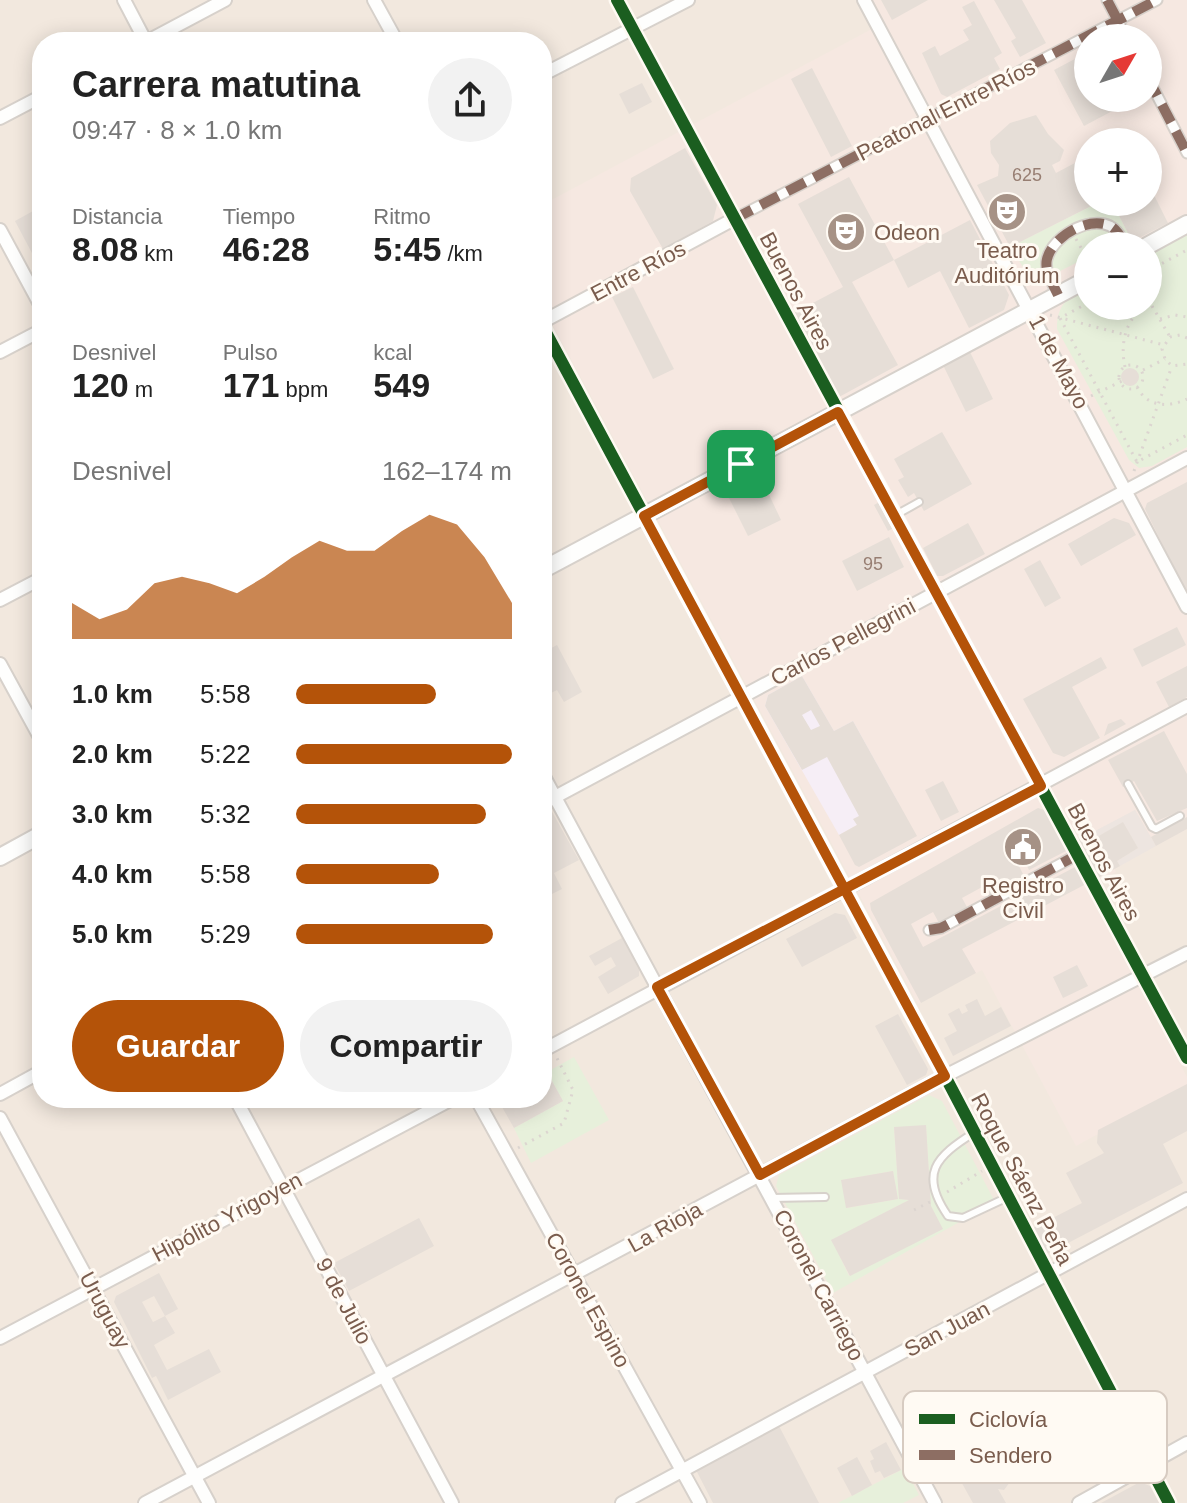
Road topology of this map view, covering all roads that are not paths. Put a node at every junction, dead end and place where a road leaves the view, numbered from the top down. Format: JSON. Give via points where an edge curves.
{"nodes":[{"id":1,"x":124,"y":0,"type":"edge"},
{"id":2,"x":225,"y":0,"type":"edge"},
{"id":3,"x":374,"y":0,"type":"edge"},
{"id":4,"x":617,"y":0,"type":"edge"},
{"id":5,"x":688,"y":0,"type":"edge"},
{"id":6,"x":864,"y":0,"type":"edge"},
{"id":7,"x":1107,"y":0,"type":"edge"},
{"id":8,"x":1157,"y":0,"type":"edge"},
{"id":9,"x":1118,"y":20,"type":"junction"},
{"id":10,"x":1120,"y":24,"type":"edge"},
{"id":11,"x":632,"y":29,"type":"junction"},
{"id":12,"x":141,"y":32,"type":"edge"},
{"id":13,"x":165,"y":32,"type":"edge"},
{"id":14,"x":392,"y":32,"type":"edge"},
{"id":15,"x":552,"y":70,"type":"edge"},
{"id":16,"x":32,"y":101,"type":"edge"},
{"id":17,"x":1162,"y":105,"type":"edge"},
{"id":18,"x":0,"y":118,"type":"edge"},
{"id":19,"x":928,"y":119,"type":"junction"},
{"id":20,"x":1187,"y":153,"type":"edge"},
{"id":21,"x":734,"y":219,"type":"junction"},
{"id":22,"x":1187,"y":224,"type":"edge"},
{"id":23,"x":0,"y":230,"type":"edge"},
{"id":24,"x":1116,"y":232,"type":"edge"},
{"id":25,"x":1162,"y":238,"type":"edge"},
{"id":26,"x":1074,"y":286,"type":"edge"},
{"id":27,"x":32,"y":289,"type":"edge"},
{"id":28,"x":1058,"y":295,"type":"junction"},
{"id":29,"x":1030,"y":310,"type":"junction"},
{"id":30,"x":552,"y":318,"type":"edge"},
{"id":31,"x":32,"y":335,"type":"edge"},
{"id":32,"x":552,"y":342,"type":"edge"},
{"id":33,"x":0,"y":352,"type":"edge"},
{"id":34,"x":838,"y":412,"type":"junction"},
{"id":35,"x":1187,"y":458,"type":"edge"},
{"id":36,"x":1126,"y":491,"type":"junction"},
{"id":37,"x":919,"y":502,"type":"dead end"},
{"id":38,"x":644,"y":516,"type":"junction"},
{"id":39,"x":894,"y":516,"type":"junction"},
{"id":40,"x":552,"y":565,"type":"edge"},
{"id":41,"x":32,"y":583,"type":"edge"},
{"id":42,"x":936,"y":593,"type":"junction"},
{"id":43,"x":0,"y":600,"type":"edge"},
{"id":44,"x":1187,"y":607,"type":"edge"},
{"id":45,"x":0,"y":664,"type":"edge"},
{"id":46,"x":740,"y":698,"type":"junction"},
{"id":47,"x":1187,"y":706,"type":"edge"},
{"id":48,"x":32,"y":723,"type":"edge"},
{"id":49,"x":1128,"y":784,"type":"dead end"},
{"id":50,"x":1041,"y":786,"type":"junction"},
{"id":51,"x":552,"y":791,"type":"edge"},
{"id":52,"x":555,"y":797,"type":"junction"},
{"id":53,"x":552,"y":799,"type":"edge"},
{"id":54,"x":1180,"y":816,"type":"dead end"},
{"id":55,"x":32,"y":839,"type":"edge"},
{"id":56,"x":1077,"y":855,"type":"junction"},
{"id":57,"x":0,"y":857,"type":"edge"},
{"id":58,"x":845,"y":890,"type":"junction"},
{"id":59,"x":929,"y":930,"type":"dead end"},
{"id":60,"x":1187,"y":953,"type":"edge"},
{"id":61,"x":1143,"y":976,"type":"junction"},
{"id":62,"x":657,"y":987,"type":"junction"},
{"id":63,"x":552,"y":1045,"type":"edge"},
{"id":64,"x":1187,"y":1058,"type":"edge"},
{"id":65,"x":32,"y":1076,"type":"edge"},
{"id":66,"x":945,"y":1076,"type":"junction"},
{"id":67,"x":0,"y":1094,"type":"edge"},
{"id":68,"x":240,"y":1108,"type":"edge"},
{"id":69,"x":435,"y":1108,"type":"edge"},
{"id":70,"x":482,"y":1108,"type":"edge"},
{"id":71,"x":0,"y":1118,"type":"edge"},
{"id":72,"x":975,"y":1132,"type":"junction"},
{"id":73,"x":760,"y":1175,"type":"junction"},
{"id":74,"x":282,"y":1187,"type":"junction"},
{"id":75,"x":825,"y":1197,"type":"dead end"},
{"id":76,"x":1008,"y":1197,"type":"junction"},
{"id":77,"x":772,"y":1198,"type":"junction"},
{"id":78,"x":1187,"y":1199,"type":"edge"},
{"id":79,"x":1049,"y":1274,"type":"junction"},
{"id":80,"x":575,"y":1276,"type":"junction"},
{"id":81,"x":94,"y":1289,"type":"junction"},
{"id":82,"x":0,"y":1338,"type":"edge"},
{"id":83,"x":866,"y":1372,"type":"junction"},
{"id":84,"x":384,"y":1375,"type":"junction"},
{"id":85,"x":1110,"y":1391,"type":"edge"},
{"id":86,"x":903,"y":1442,"type":"edge"},
{"id":87,"x":1187,"y":1443,"type":"edge"},
{"id":88,"x":1167,"y":1453,"type":"edge"},
{"id":89,"x":682,"y":1471,"type":"junction"},
{"id":90,"x":194,"y":1475,"type":"junction"},
{"id":91,"x":924,"y":1483,"type":"edge"},
{"id":92,"x":1114,"y":1483,"type":"edge"},
{"id":93,"x":1158,"y":1483,"type":"edge"},
{"id":94,"x":145,"y":1503,"type":"edge"},
{"id":95,"x":209,"y":1503,"type":"edge"},
{"id":96,"x":452,"y":1503,"type":"edge"},
{"id":97,"x":622,"y":1503,"type":"edge"},
{"id":98,"x":700,"y":1503,"type":"edge"},
{"id":99,"x":935,"y":1503,"type":"edge"},
{"id":100,"x":1079,"y":1503,"type":"edge"},
{"id":101,"x":1169,"y":1503,"type":"edge"}],
"edges":[{"from":1,"to":12,"type":"street"},
{"from":2,"to":13,"type":"street"},
{"from":3,"to":14,"type":"street"},
{"from":4,"to":11,"type":"street","name":"Buenos Aires"},
{"from":5,"to":11,"type":"street"},
{"from":6,"to":19,"type":"street","name":"1 de Mayo"},
{"from":7,"to":9,"type":"street"},
{"from":8,"to":9,"type":"street","name":"Peatonal Entre Ríos"},
{"from":9,"to":10,"type":"street"},
{"from":9,"to":19,"type":"street","name":"Peatonal Entre Ríos"},
{"from":11,"to":15,"type":"street"},
{"from":11,"to":21,"type":"street","name":"Buenos Aires"},
{"from":16,"to":18,"type":"street"},
{"from":17,"to":20,"type":"street"},
{"from":19,"to":21,"type":"street","name":"Peatonal Entre Ríos"},
{"from":19,"to":29,"type":"street","name":"1 de Mayo"},
{"from":21,"to":30,"type":"street","name":"Entre Ríos"},
{"from":21,"to":34,"type":"street","name":"Buenos Aires"},
{"from":22,"to":25,"type":"street"},
{"from":23,"to":27,"type":"street"},
{"from":24,"to":28,"type":"street","via":[[1099,224],[1083,226],[1057,241],[1047,268]]},
{"from":26,"to":28,"type":"street"},
{"from":28,"to":29,"type":"street"},
{"from":29,"to":34,"type":"street"},
{"from":29,"to":36,"type":"street","name":"1 de Mayo"},
{"from":31,"to":33,"type":"street"},
{"from":32,"to":38,"type":"street","name":"Roque Sáenz Peña"},
{"from":34,"to":38,"type":"street"},
{"from":34,"to":39,"type":"street","name":"Buenos Aires"},
{"from":35,"to":36,"type":"street","name":"Carlos Pellegrini"},
{"from":36,"to":42,"type":"street","name":"Carlos Pellegrini"},
{"from":36,"to":44,"type":"street","name":"1 de Mayo"},
{"from":37,"to":39,"type":"lane"},
{"from":38,"to":40,"type":"street"},
{"from":38,"to":46,"type":"street","name":"Roque Sáenz Peña"},
{"from":39,"to":42,"type":"street","name":"Buenos Aires"},
{"from":41,"to":43,"type":"street"},
{"from":42,"to":46,"type":"street","name":"Carlos Pellegrini"},
{"from":42,"to":50,"type":"street","name":"Buenos Aires"},
{"from":45,"to":48,"type":"street"},
{"from":46,"to":52,"type":"street","name":"Carlos Pellegrini"},
{"from":46,"to":58,"type":"street","name":"Roque Sáenz Peña"},
{"from":47,"to":50,"type":"street"},
{"from":49,"to":54,"type":"lane","via":[[1152,827]]},
{"from":50,"to":56,"type":"street","name":"Buenos Aires"},
{"from":50,"to":58,"type":"street"},
{"from":51,"to":52,"type":"street","name":"Coronel Carriego"},
{"from":52,"to":53,"type":"street","name":"Carlos Pellegrini"},
{"from":52,"to":62,"type":"street","name":"Coronel Carriego"},
{"from":55,"to":57,"type":"street"},
{"from":56,"to":59,"type":"street"},
{"from":56,"to":61,"type":"street","name":"Buenos Aires"},
{"from":58,"to":62,"type":"street"},
{"from":58,"to":66,"type":"street","name":"Roque Sáenz Peña"},
{"from":60,"to":61,"type":"street","name":"La Rioja"},
{"from":61,"to":64,"type":"street","name":"Buenos Aires"},
{"from":61,"to":66,"type":"street","name":"La Rioja"},
{"from":62,"to":63,"type":"street"},
{"from":62,"to":73,"type":"street","name":"Coronel Carriego"},
{"from":65,"to":67,"type":"street"},
{"from":66,"to":72,"type":"street","name":"Roque Sáenz Peña"},
{"from":66,"to":73,"type":"street","name":"La Rioja"},
{"from":68,"to":74,"type":"street","name":"9 de Julio"},
{"from":69,"to":74,"type":"street","name":"Hipólito Yrigoyen"},
{"from":70,"to":80,"type":"street","name":"Coronel Espino"},
{"from":71,"to":81,"type":"street","name":"Uruguay"},
{"from":72,"to":76,"type":"street","name":"Roque Sáenz Peña"},
{"from":72,"to":76,"type":"lane","via":[[940,1160],[931,1181],[936,1198],[948,1216],[963,1218]]},
{"from":73,"to":77,"type":"street","name":"Coronel Carriego"},
{"from":73,"to":80,"type":"street","name":"La Rioja"},
{"from":74,"to":81,"type":"street","name":"Hipólito Yrigoyen"},
{"from":74,"to":84,"type":"street","name":"9 de Julio"},
{"from":75,"to":77,"type":"lane"},
{"from":76,"to":79,"type":"street","name":"Roque Sáenz Peña"},
{"from":77,"to":83,"type":"street","name":"Coronel Carriego"},
{"from":78,"to":79,"type":"street","name":"San Juan"},
{"from":79,"to":83,"type":"street","name":"San Juan"},
{"from":79,"to":85,"type":"street","name":"Roque Sáenz Peña"},
{"from":80,"to":84,"type":"street","name":"La Rioja"},
{"from":80,"to":89,"type":"street","name":"Coronel Espino"},
{"from":81,"to":82,"type":"street","name":"Hipólito Yrigoyen"},
{"from":81,"to":90,"type":"street","name":"Uruguay"},
{"from":83,"to":86,"type":"street","name":"Coronel Carriego"},
{"from":83,"to":89,"type":"street","name":"San Juan"},
{"from":84,"to":90,"type":"street","name":"La Rioja"},
{"from":84,"to":96,"type":"street","name":"9 de Julio"},
{"from":87,"to":88,"type":"street"},
{"from":89,"to":97,"type":"street","name":"San Juan"},
{"from":89,"to":98,"type":"street","name":"Coronel Espino"},
{"from":90,"to":94,"type":"street","name":"La Rioja"},
{"from":90,"to":95,"type":"street","name":"Uruguay"},
{"from":91,"to":99,"type":"street","name":"Coronel Carriego"},
{"from":92,"to":100,"type":"street"},
{"from":93,"to":101,"type":"street","name":"Roque Sáenz Peña"}]}
